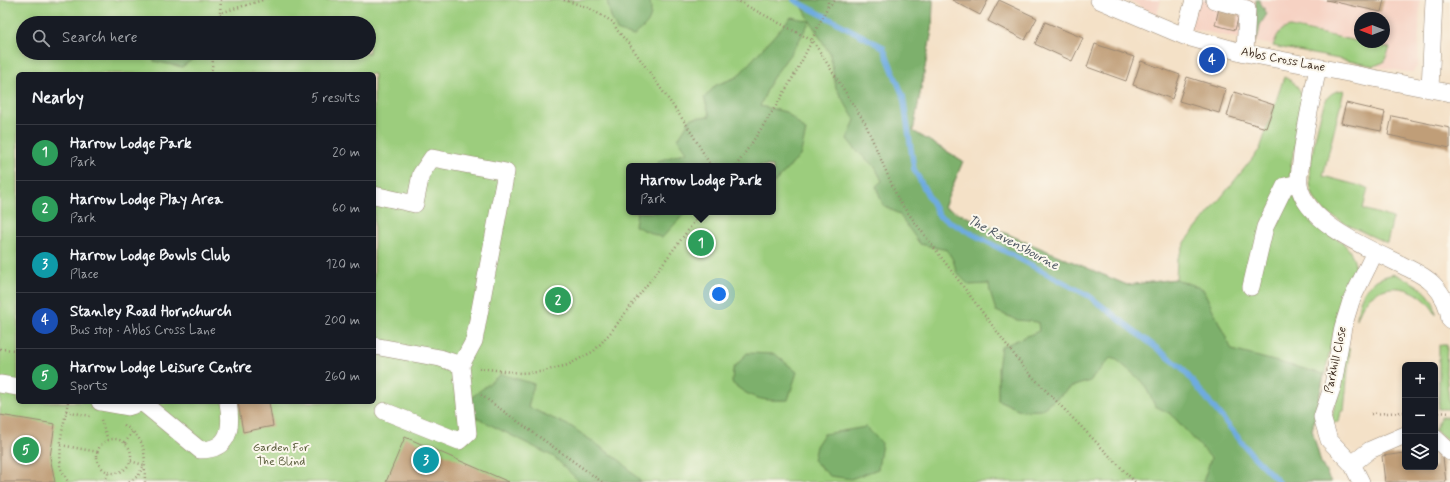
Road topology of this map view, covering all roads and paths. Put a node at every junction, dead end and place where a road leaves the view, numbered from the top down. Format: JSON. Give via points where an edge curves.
{"nodes":[{"id":1,"x":221,"y":0,"type":"edge"},
{"id":2,"x":263,"y":0,"type":"edge"},
{"id":3,"x":564,"y":0,"type":"edge"},
{"id":4,"x":736,"y":0,"type":"edge"},
{"id":5,"x":828,"y":0,"type":"edge"},
{"id":6,"x":836,"y":0,"type":"edge"},
{"id":7,"x":1099,"y":0,"type":"edge"},
{"id":8,"x":1194,"y":0,"type":"edge"},
{"id":9,"x":1214,"y":0,"type":"edge"},
{"id":10,"x":1434,"y":0,"type":"edge"},
{"id":11,"x":828,"y":7,"type":"junction"},
{"id":12,"x":220,"y":13,"type":"junction"},
{"id":13,"x":220,"y":16,"type":"edge"},
{"id":14,"x":1184,"y":36,"type":"junction"},
{"id":15,"x":813,"y":41,"type":"junction"},
{"id":16,"x":1245,"y":53,"type":"junction"},
{"id":17,"x":213,"y":60,"type":"edge"},
{"id":18,"x":1318,"y":67,"type":"junction"},
{"id":19,"x":211,"y":72,"type":"edge"},
{"id":20,"x":1430,"y":89,"type":"junction"},
{"id":21,"x":1450,"y":93,"type":"edge"},
{"id":22,"x":709,"y":163,"type":"edge"},
{"id":23,"x":738,"y":163,"type":"edge"},
{"id":24,"x":1299,"y":183,"type":"junction"},
{"id":25,"x":376,"y":195,"type":"edge"},
{"id":26,"x":700,"y":215,"type":"edge"},
{"id":27,"x":1375,"y":252,"type":"junction"},
{"id":28,"x":1250,"y":287,"type":"dead end"},
{"id":29,"x":1450,"y":314,"type":"edge"},
{"id":30,"x":376,"y":346,"type":"edge"},
{"id":31,"x":0,"y":349,"type":"edge"},
{"id":32,"x":16,"y":350,"type":"edge"},
{"id":33,"x":461,"y":365,"type":"junction"},
{"id":34,"x":0,"y":384,"type":"edge"},
{"id":35,"x":16,"y":387,"type":"edge"},
{"id":36,"x":475,"y":391,"type":"dead end"},
{"id":37,"x":68,"y":404,"type":"edge"},
{"id":38,"x":137,"y":404,"type":"edge"},
{"id":39,"x":145,"y":404,"type":"edge"},
{"id":40,"x":228,"y":404,"type":"edge"},
{"id":41,"x":97,"y":410,"type":"edge"},
{"id":42,"x":66,"y":411,"type":"junction"},
{"id":43,"x":384,"y":411,"type":"dead end"},
{"id":44,"x":1402,"y":412,"type":"edge"},
{"id":45,"x":1438,"y":412,"type":"edge"},
{"id":46,"x":1450,"y":413,"type":"edge"},
{"id":47,"x":1371,"y":414,"type":"dead end"},
{"id":48,"x":107,"y":420,"type":"dead end"},
{"id":49,"x":119,"y":423,"type":"dead end"},
{"id":50,"x":133,"y":431,"type":"junction"},
{"id":51,"x":1402,"y":436,"type":"edge"},
{"id":52,"x":108,"y":440,"type":"junction"},
{"id":53,"x":1438,"y":441,"type":"edge"},
{"id":54,"x":125,"y":443,"type":"junction"},
{"id":55,"x":61,"y":445,"type":"junction"},
{"id":56,"x":98,"y":452,"type":"junction"},
{"id":57,"x":1450,"y":452,"type":"edge"},
{"id":58,"x":130,"y":462,"type":"junction"},
{"id":59,"x":1352,"y":464,"type":"junction"},
{"id":60,"x":144,"y":465,"type":"junction"},
{"id":61,"x":108,"y":472,"type":"junction"},
{"id":62,"x":68,"y":482,"type":"edge"},
{"id":63,"x":105,"y":482,"type":"edge"},
{"id":64,"x":129,"y":482,"type":"edge"},
{"id":65,"x":145,"y":482,"type":"edge"},
{"id":66,"x":602,"y":482,"type":"edge"},
{"id":67,"x":1135,"y":482,"type":"edge"},
{"id":68,"x":1361,"y":482,"type":"edge"}],
"edges":[{"from":1,"to":12,"type":"path"},
{"from":2,"to":12,"type":"path"},
{"from":3,"to":22,"type":"path","via":[[587,7],[613,22],[688,127]]},
{"from":4,"to":15,"type":"path"},
{"from":5,"to":11,"type":"path"},
{"from":6,"to":11,"type":"path"},
{"from":7,"to":14,"type":"street","name":"Abbs Cross Lane"},
{"from":8,"to":14,"type":"street"},
{"from":9,"to":16,"type":"street","via":[[1247,9]]},
{"from":10,"to":20,"type":"street"},
{"from":11,"to":15,"type":"path"},
{"from":12,"to":13,"type":"path"},
{"from":14,"to":16,"type":"street","name":"Abbs Cross Lane"},
{"from":15,"to":23,"type":"path","via":[[781,97]]},
{"from":15,"to":67,"type":"path","via":[[865,123],[899,201],[1025,369]]},
{"from":16,"to":18,"type":"street","name":"Abbs Cross Lane"},
{"from":17,"to":19,"type":"path"},
{"from":18,"to":20,"type":"street","name":"Abbs Cross Lane"},
{"from":18,"to":24,"type":"street","via":[[1302,151]]},
{"from":20,"to":21,"type":"street","name":"Abbs Cross Lane"},
{"from":24,"to":27,"type":"street","via":[[1301,195],[1318,217]]},
{"from":24,"to":28,"type":"street","via":[[1285,186],[1272,211],[1265,226]]},
{"from":25,"to":33,"type":"street","via":[[415,204],[421,174],[432,158],[506,172],[474,341]]},
{"from":26,"to":33,"type":"path","via":[[594,351],[568,365],[540,372],[520,374]]},
{"from":27,"to":29,"type":"street","via":[[1422,275],[1434,285]]},
{"from":27,"to":59,"type":"street","name":"Parkhill Close","via":[[1351,301],[1343,327],[1333,385],[1322,417],[1329,440]]},
{"from":30,"to":33,"type":"street","via":[[440,358]]},
{"from":31,"to":32,"type":"path"},
{"from":33,"to":43,"type":"street","via":[[468,433],[459,441]]},
{"from":34,"to":35,"type":"street"},
{"from":36,"to":66,"type":"path"},
{"from":37,"to":42,"type":"path"},
{"from":38,"to":41,"type":"street"},
{"from":39,"to":40,"type":"street","via":[[200,450],[212,450],[224,441],[231,426]]},
{"from":41,"to":42,"type":"path"},
{"from":42,"to":55,"type":"path"},
{"from":44,"to":47,"type":"path"},
{"from":45,"to":46,"type":"path"},
{"from":48,"to":52,"type":"path","via":[[101,419]]},
{"from":49,"to":50,"type":"path"},
{"from":50,"to":54,"type":"path"},
{"from":50,"to":60,"type":"path","via":[[140,438],[144,448]]},
{"from":51,"to":59,"type":"street","via":[[1370,450]]},
{"from":52,"to":54,"type":"path"},
{"from":52,"to":56,"type":"path"},
{"from":53,"to":57,"type":"street"},
{"from":54,"to":58,"type":"path","via":[[130,451]]},
{"from":55,"to":56,"type":"path"},
{"from":55,"to":62,"type":"path","via":[[60,467]]},
{"from":56,"to":61,"type":"path","via":[[99,465]]},
{"from":58,"to":60,"type":"path"},
{"from":58,"to":61,"type":"path","via":[[124,470]]},
{"from":59,"to":68,"type":"street","name":"Parkhill Close"},
{"from":60,"to":64,"type":"path","via":[[138,476]]},
{"from":60,"to":65,"type":"path"},
{"from":61,"to":63,"type":"path"}]}
